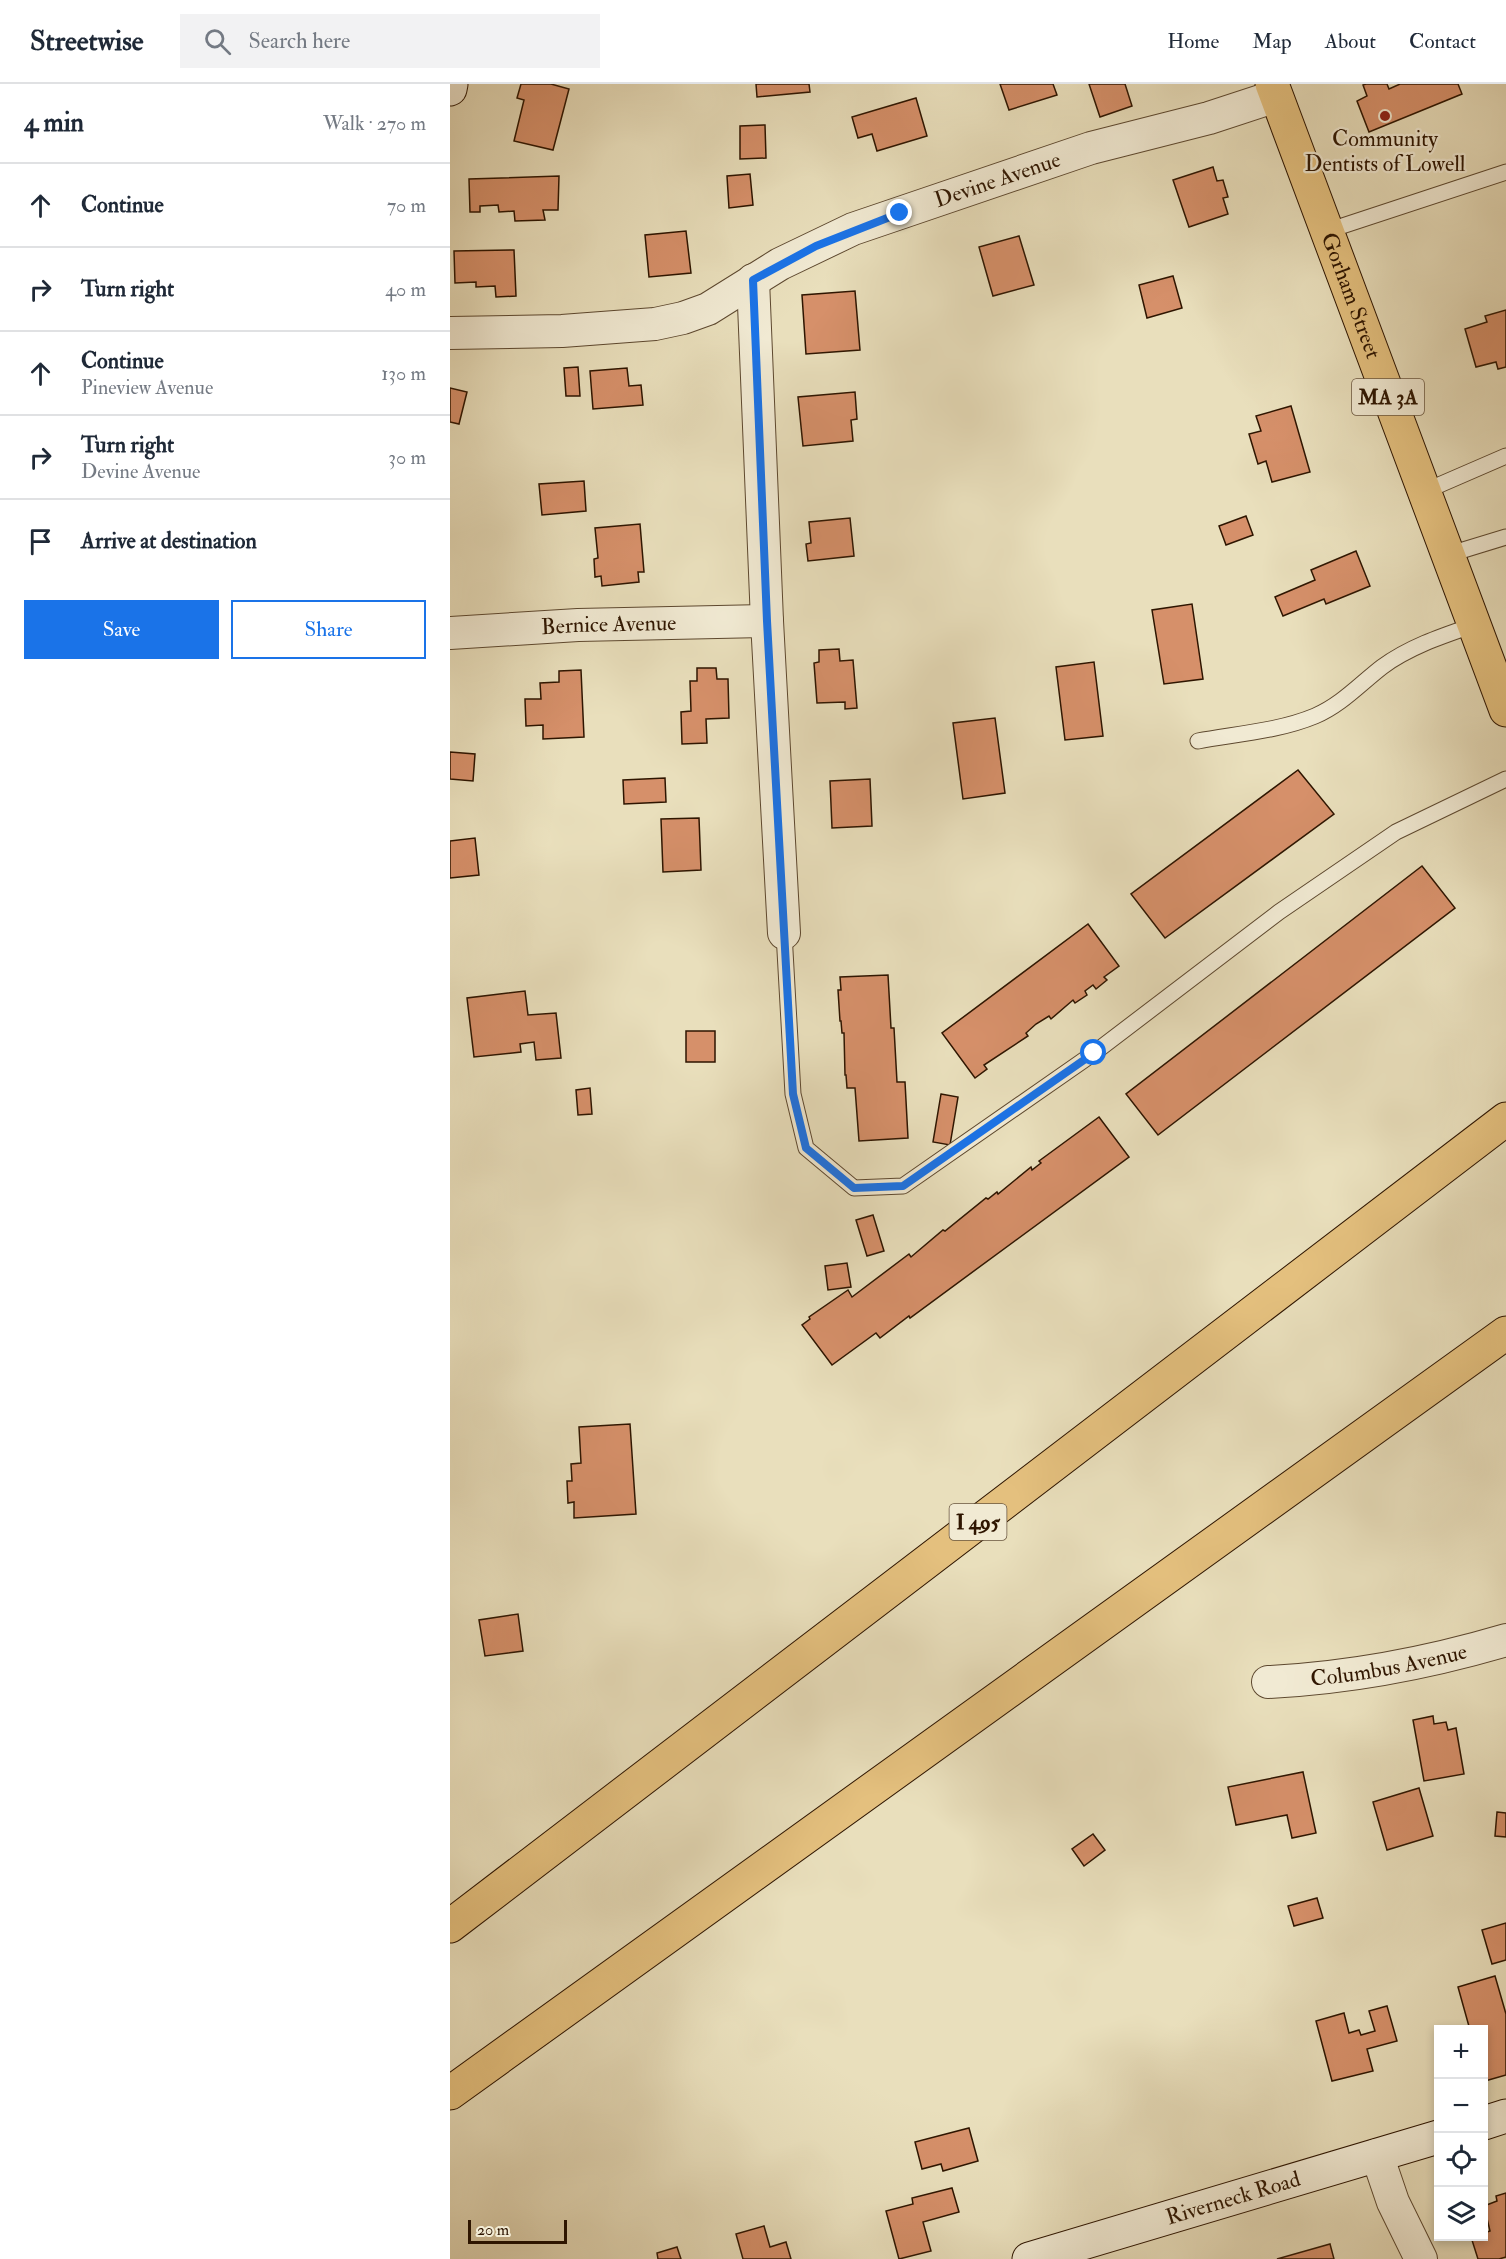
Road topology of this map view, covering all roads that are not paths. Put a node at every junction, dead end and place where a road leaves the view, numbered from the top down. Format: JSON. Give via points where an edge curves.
{"nodes":[{"id":1,"x":451,"y":84,"type":"edge"},
{"id":2,"x":450,"y":89,"type":"edge"},
{"id":3,"x":1274,"y":90,"type":"edge"},
{"id":4,"x":1506,"y":172,"type":"edge"},
{"id":5,"x":1327,"y":231,"type":"junction"},
{"id":6,"x":753,"y":280,"type":"junction"},
{"id":7,"x":450,"y":333,"type":"edge"},
{"id":8,"x":1506,"y":456,"type":"edge"},
{"id":9,"x":1423,"y":492,"type":"junction"},
{"id":10,"x":1506,"y":537,"type":"edge"},
{"id":11,"x":1448,"y":555,"type":"junction"},
{"id":12,"x":767,"y":621,"type":"junction"},
{"id":13,"x":1474,"y":625,"type":"junction"},
{"id":14,"x":450,"y":633,"type":"edge"},
{"id":15,"x":1506,"y":710,"type":"edge"},
{"id":16,"x":1198,"y":741,"type":"dead end"},
{"id":17,"x":1506,"y":779,"type":"edge"},
{"id":18,"x":784,"y":933,"type":"joint"},
{"id":19,"x":1506,"y":1119,"type":"edge"},
{"id":20,"x":1506,"y":1333,"type":"edge"},
{"id":21,"x":1506,"y":1641,"type":"edge"},
{"id":22,"x":1268,"y":1682,"type":"dead end"},
{"id":23,"x":450,"y":1926,"type":"edge"},
{"id":24,"x":450,"y":2093,"type":"edge"},
{"id":25,"x":1506,"y":2116,"type":"edge"},
{"id":26,"x":1488,"y":2122,"type":"edge"},
{"id":27,"x":1434,"y":2138,"type":"edge"},
{"id":28,"x":1377,"y":2156,"type":"junction"},
{"id":29,"x":1041,"y":2257,"type":"edge"},
{"id":30,"x":1421,"y":2259,"type":"edge"}],
"edges":[{"from":1,"to":2,"type":"main road"},
{"from":3,"to":5,"type":"main road","name":"Gorham Street","number":"MA 3A"},
{"from":3,"to":6,"type":"street","name":"Devine Avenue","via":[[1209,118],[1091,148],[862,226]]},
{"from":4,"to":5,"type":"lane"},
{"from":5,"to":9,"type":"main road","name":"Gorham Street","number":"MA 3A"},
{"from":6,"to":7,"type":"street","name":"Devine Avenue","via":[[708,309],[656,324],[562,332]]},
{"from":6,"to":12,"type":"street"},
{"from":8,"to":9,"type":"lane"},
{"from":9,"to":11,"type":"main road","name":"Gorham Street","number":"MA 3A"},
{"from":10,"to":11,"type":"lane"},
{"from":11,"to":13,"type":"main road","name":"Gorham Street","number":"MA 3A"},
{"from":12,"to":14,"type":"street","name":"Bernice Avenue"},
{"from":12,"to":18,"type":"street"},
{"from":13,"to":15,"type":"main road","name":"Gorham Street","number":"MA 3A"},
{"from":13,"to":16,"type":"lane","via":[[1406,651],[1339,703],[1317,715],[1295,724]]},
{"from":17,"to":18,"type":"lane","via":[[1396,832],[1279,912],[1094,1053],[903,1186],[854,1188],[806,1148],[793,1094]]},
{"from":19,"to":23,"type":"main road","number":"I 495"},
{"from":20,"to":24,"type":"main road"},
{"from":21,"to":22,"type":"street","name":"Columbus Avenue","via":[[1339,1677]]},
{"from":25,"to":26,"type":"main road"},
{"from":27,"to":28,"type":"main road","name":"Riverneck Road"},
{"from":28,"to":29,"type":"main road","name":"Riverneck Road"},
{"from":28,"to":30,"type":"street","via":[[1393,2202]]}]}
